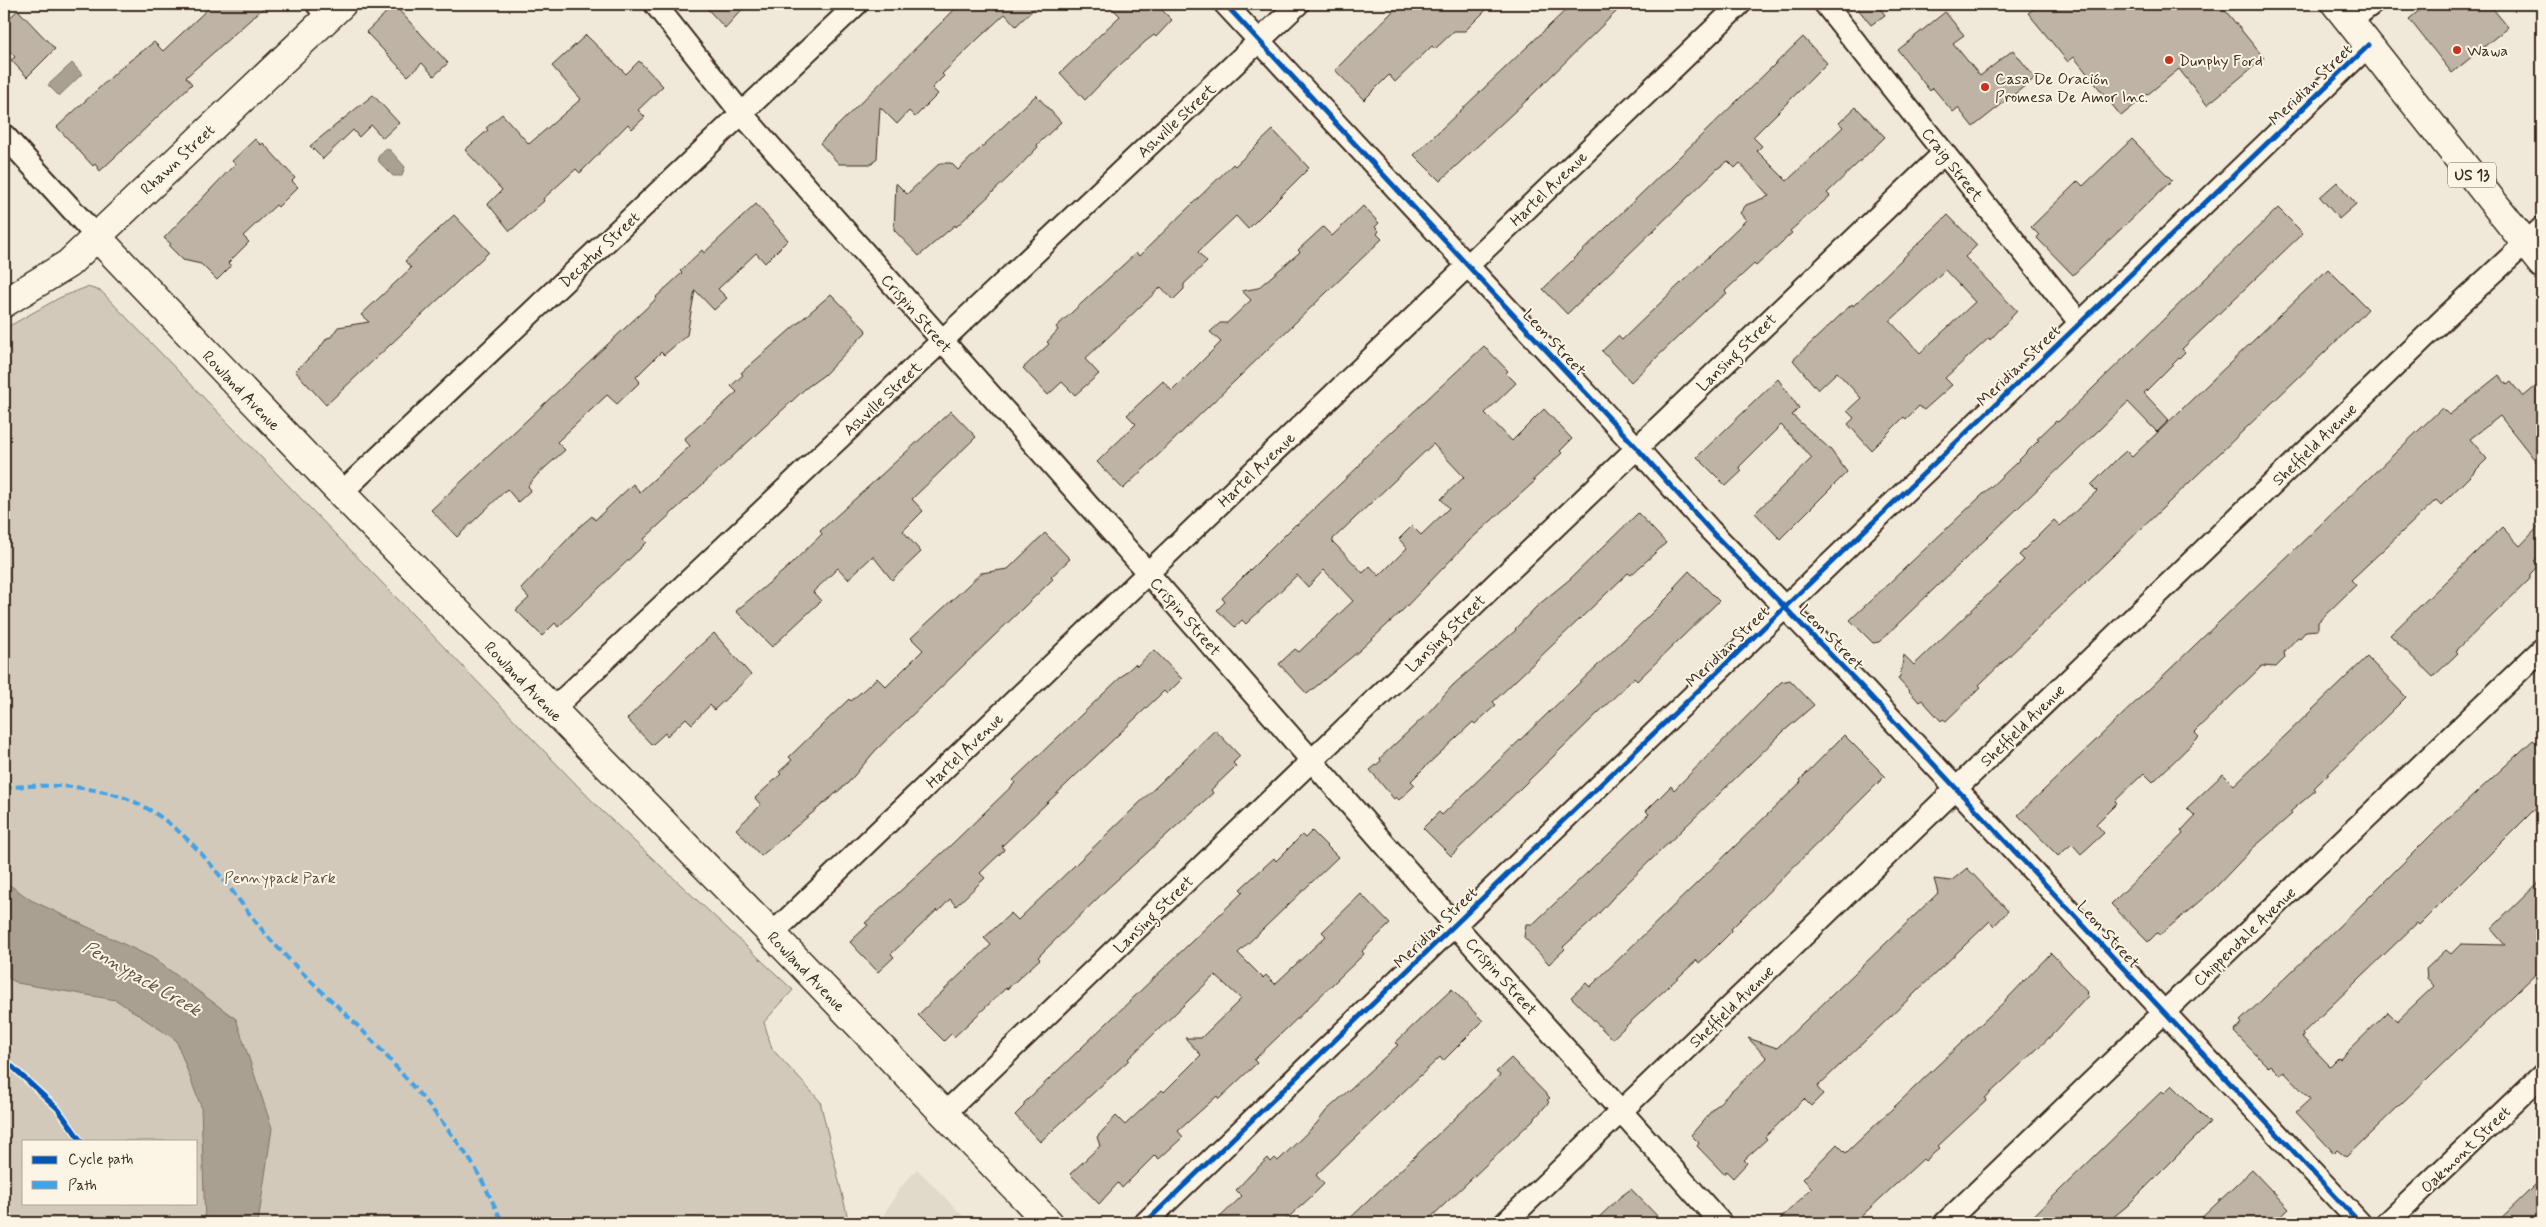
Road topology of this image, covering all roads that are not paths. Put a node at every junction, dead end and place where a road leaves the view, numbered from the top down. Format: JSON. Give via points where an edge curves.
{"nodes":[{"id":1,"x":655,"y":4,"type":"edge"},
{"id":2,"x":858,"y":4,"type":"edge"},
{"id":3,"x":1225,"y":4,"type":"edge"},
{"id":4,"x":1298,"y":4,"type":"edge"},
{"id":5,"x":1740,"y":4,"type":"edge"},
{"id":6,"x":1825,"y":4,"type":"edge"},
{"id":7,"x":2372,"y":4,"type":"edge"},
{"id":8,"x":329,"y":8,"type":"edge"},
{"id":9,"x":2343,"y":12,"type":"edge"},
{"id":10,"x":1259,"y":41,"type":"junction"},
{"id":11,"x":2369,"y":45,"type":"junction"},
{"id":12,"x":742,"y":114,"type":"junction"},
{"id":13,"x":4,"y":135,"type":"edge"},
{"id":14,"x":1944,"y":153,"type":"junction"},
{"id":15,"x":2534,"y":235,"type":"edge"},
{"id":16,"x":96,"y":236,"type":"junction"},
{"id":17,"x":2542,"y":264,"type":"edge"},
{"id":18,"x":1467,"y":266,"type":"junction"},
{"id":19,"x":4,"y":303,"type":"edge"},
{"id":20,"x":2080,"y":323,"type":"junction"},
{"id":21,"x":942,"y":341,"type":"junction"},
{"id":22,"x":1636,"y":447,"type":"junction"},
{"id":23,"x":341,"y":494,"type":"junction"},
{"id":24,"x":1148,"y":573,"type":"junction"},
{"id":25,"x":1786,"y":607,"type":"junction"},
{"id":26,"x":2542,"y":649,"type":"edge"},
{"id":27,"x":552,"y":710,"type":"junction"},
{"id":28,"x":1313,"y":760,"type":"junction"},
{"id":29,"x":1956,"y":788,"type":"junction"},
{"id":30,"x":1455,"y":925,"type":"junction"},
{"id":31,"x":772,"y":934,"type":"junction"},
{"id":32,"x":2164,"y":1012,"type":"junction"},
{"id":33,"x":2542,"y":1075,"type":"edge"},
{"id":34,"x":1622,"y":1110,"type":"junction"},
{"id":35,"x":945,"y":1113,"type":"junction"},
{"id":36,"x":1049,"y":1223,"type":"edge"},
{"id":37,"x":1145,"y":1223,"type":"edge"},
{"id":38,"x":1505,"y":1223,"type":"edge"},
{"id":39,"x":1721,"y":1223,"type":"edge"},
{"id":40,"x":1945,"y":1223,"type":"edge"},
{"id":41,"x":2360,"y":1223,"type":"edge"},
{"id":42,"x":2387,"y":1223,"type":"edge"}],
"edges":[{"from":1,"to":12,"type":"street","name":"Crispin Street"},
{"from":2,"to":12,"type":"street","name":"Decatur Street"},
{"from":3,"to":10,"type":"street","name":"Leon Street"},
{"from":4,"to":10,"type":"street","name":"Ashville Street"},
{"from":5,"to":18,"type":"street","name":"Hartel Avenue"},
{"from":6,"to":14,"type":"street","name":"Craig Street"},
{"from":7,"to":9,"type":"street","name":"Meridian Street"},
{"from":8,"to":16,"type":"street","name":"Rhawn Street"},
{"from":9,"to":11,"type":"street","number":"US 13"},
{"from":10,"to":18,"type":"street","name":"Leon Street"},
{"from":10,"to":21,"type":"street","name":"Ashville Street"},
{"from":11,"to":15,"type":"street","number":"US 13"},
{"from":11,"to":20,"type":"street","name":"Meridian Street"},
{"from":12,"to":21,"type":"street","name":"Crispin Street"},
{"from":12,"to":23,"type":"street","name":"Decatur Street"},
{"from":13,"to":16,"type":"street","name":"Rowland Avenue"},
{"from":14,"to":20,"type":"street","name":"Craig Street"},
{"from":14,"to":22,"type":"street","name":"Lansing Street"},
{"from":15,"to":17,"type":"street","number":"US 13"},
{"from":15,"to":29,"type":"street","name":"Sheffield Avenue"},
{"from":16,"to":19,"type":"street","name":"Rhawn Street","via":[[68,264]]},
{"from":16,"to":23,"type":"street","name":"Rowland Avenue"},
{"from":18,"to":22,"type":"street","name":"Leon Street"},
{"from":18,"to":24,"type":"street","name":"Hartel Avenue"},
{"from":20,"to":25,"type":"street","name":"Meridian Street"},
{"from":21,"to":24,"type":"street","name":"Crispin Street"},
{"from":21,"to":27,"type":"street","name":"Ashville Street"},
{"from":22,"to":25,"type":"street","name":"Leon Street","via":[[1710,530]]},
{"from":22,"to":28,"type":"street","name":"Lansing Street"},
{"from":23,"to":27,"type":"street","name":"Rowland Avenue"},
{"from":24,"to":28,"type":"street","name":"Crispin Street"},
{"from":24,"to":31,"type":"street","name":"Hartel Avenue"},
{"from":25,"to":29,"type":"street","name":"Leon Street"},
{"from":25,"to":30,"type":"street","name":"Meridian Street"},
{"from":26,"to":32,"type":"street","name":"Chippendale Avenue"},
{"from":27,"to":31,"type":"street","name":"Rowland Avenue"},
{"from":28,"to":30,"type":"street","name":"Crispin Street"},
{"from":28,"to":35,"type":"street","name":"Lansing Street"},
{"from":29,"to":32,"type":"street","name":"Leon Street"},
{"from":29,"to":34,"type":"street","name":"Sheffield Avenue"},
{"from":30,"to":34,"type":"street","name":"Crispin Street"},
{"from":30,"to":37,"type":"street","name":"Meridian Street"},
{"from":31,"to":35,"type":"street","name":"Rowland Avenue"},
{"from":32,"to":40,"type":"street","name":"Chippendale Avenue"},
{"from":32,"to":41,"type":"street","name":"Leon Street"},
{"from":33,"to":42,"type":"street","name":"Oakmont Street"},
{"from":34,"to":38,"type":"street","name":"Sheffield Avenue"},
{"from":34,"to":39,"type":"street","name":"Crispin Street"},
{"from":35,"to":36,"type":"street","name":"Rowland Avenue"}]}
